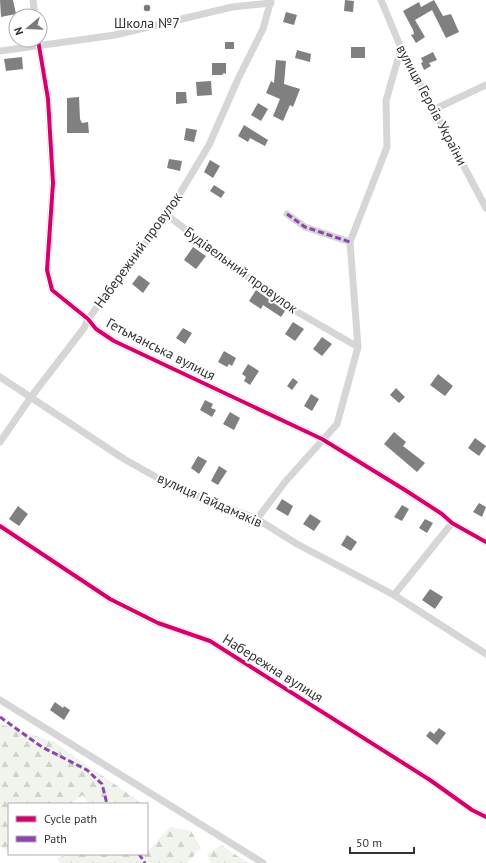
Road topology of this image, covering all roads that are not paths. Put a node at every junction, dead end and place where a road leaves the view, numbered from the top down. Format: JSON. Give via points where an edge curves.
{"nodes":[{"id":1,"x":381,"y":0,"type":"edge"},
{"id":2,"x":271,"y":1,"type":"edge"},
{"id":3,"x":48,"y":41,"type":"edge"},
{"id":4,"x":13,"y":48,"type":"edge"},
{"id":5,"x":39,"y":48,"type":"edge"},
{"id":6,"x":401,"y":48,"type":"junction"},
{"id":7,"x":0,"y":51,"type":"edge"},
{"id":8,"x":486,"y":85,"type":"edge"},
{"id":9,"x":435,"y":109,"type":"junction"},
{"id":10,"x":486,"y":208,"type":"edge"},
{"id":11,"x":287,"y":214,"type":"dead end"},
{"id":12,"x":167,"y":215,"type":"junction"},
{"id":13,"x":350,"y":242,"type":"junction"},
{"id":14,"x":88,"y":319,"type":"junction"},
{"id":15,"x":358,"y":347,"type":"junction"},
{"id":16,"x":0,"y":377,"type":"edge"},
{"id":17,"x":31,"y":396,"type":"junction"},
{"id":18,"x":322,"y":440,"type":"junction"},
{"id":19,"x":0,"y":442,"type":"edge"},
{"id":20,"x":257,"y":519,"type":"junction"},
{"id":21,"x":452,"y":523,"type":"junction"},
{"id":22,"x":0,"y":526,"type":"edge"},
{"id":23,"x":486,"y":542,"type":"edge"},
{"id":24,"x":394,"y":595,"type":"junction"},
{"id":25,"x":486,"y":654,"type":"edge"},
{"id":26,"x":0,"y":700,"type":"edge"},
{"id":27,"x":486,"y":817,"type":"edge"},
{"id":28,"x":263,"y":863,"type":"edge"}],
"edges":[{"from":1,"to":6,"type":"street","name":"вулиця Героїв України"},
{"from":2,"to":3,"type":"street","via":[[114,35]]},
{"from":2,"to":12,"type":"street","name":"Набережний провулок","via":[[263,29],[209,145]]},
{"from":4,"to":7,"type":"street"},
{"from":5,"to":14,"type":"street","name":"Гетьманська вулиця","via":[[48,99],[52,183],[46,270],[52,290]]},
{"from":6,"to":9,"type":"street","name":"вулиця Героїв України"},
{"from":6,"to":13,"type":"street","via":[[386,101],[387,147]]},
{"from":8,"to":9,"type":"street"},
{"from":9,"to":10,"type":"street","name":"вулиця Героїв України"},
{"from":11,"to":13,"type":"street","via":[[305,227]]},
{"from":12,"to":14,"type":"street","name":"Набережний провулок"},
{"from":12,"to":15,"type":"street","name":"Будівельний провулок","via":[[280,302]]},
{"from":13,"to":15,"type":"street"},
{"from":14,"to":17,"type":"street","name":"Набережний провулок","via":[[84,328]]},
{"from":14,"to":18,"type":"street","name":"Гетьманська вулиця","via":[[96,329],[114,341]]},
{"from":15,"to":18,"type":"street","via":[[337,424]]},
{"from":16,"to":17,"type":"street","name":"вулиця Гайдамаків"},
{"from":17,"to":19,"type":"street","name":"Набережний провулок"},
{"from":17,"to":20,"type":"street","name":"вулиця Гайдамаків","via":[[124,459],[172,486]]},
{"from":18,"to":20,"type":"street"},
{"from":18,"to":21,"type":"street","name":"Гетьманська вулиця","via":[[418,498]]},
{"from":20,"to":24,"type":"street","name":"вулиця Гайдамаків","via":[[297,544]]},
{"from":21,"to":23,"type":"street","name":"Гетьманська вулиця"},
{"from":21,"to":24,"type":"street"},
{"from":22,"to":27,"type":"street","name":"Набережна вулиця","via":[[110,599],[158,623],[210,641]]},
{"from":24,"to":25,"type":"street","name":"вулиця Гайдамаків"},
{"from":26,"to":28,"type":"street"}]}
